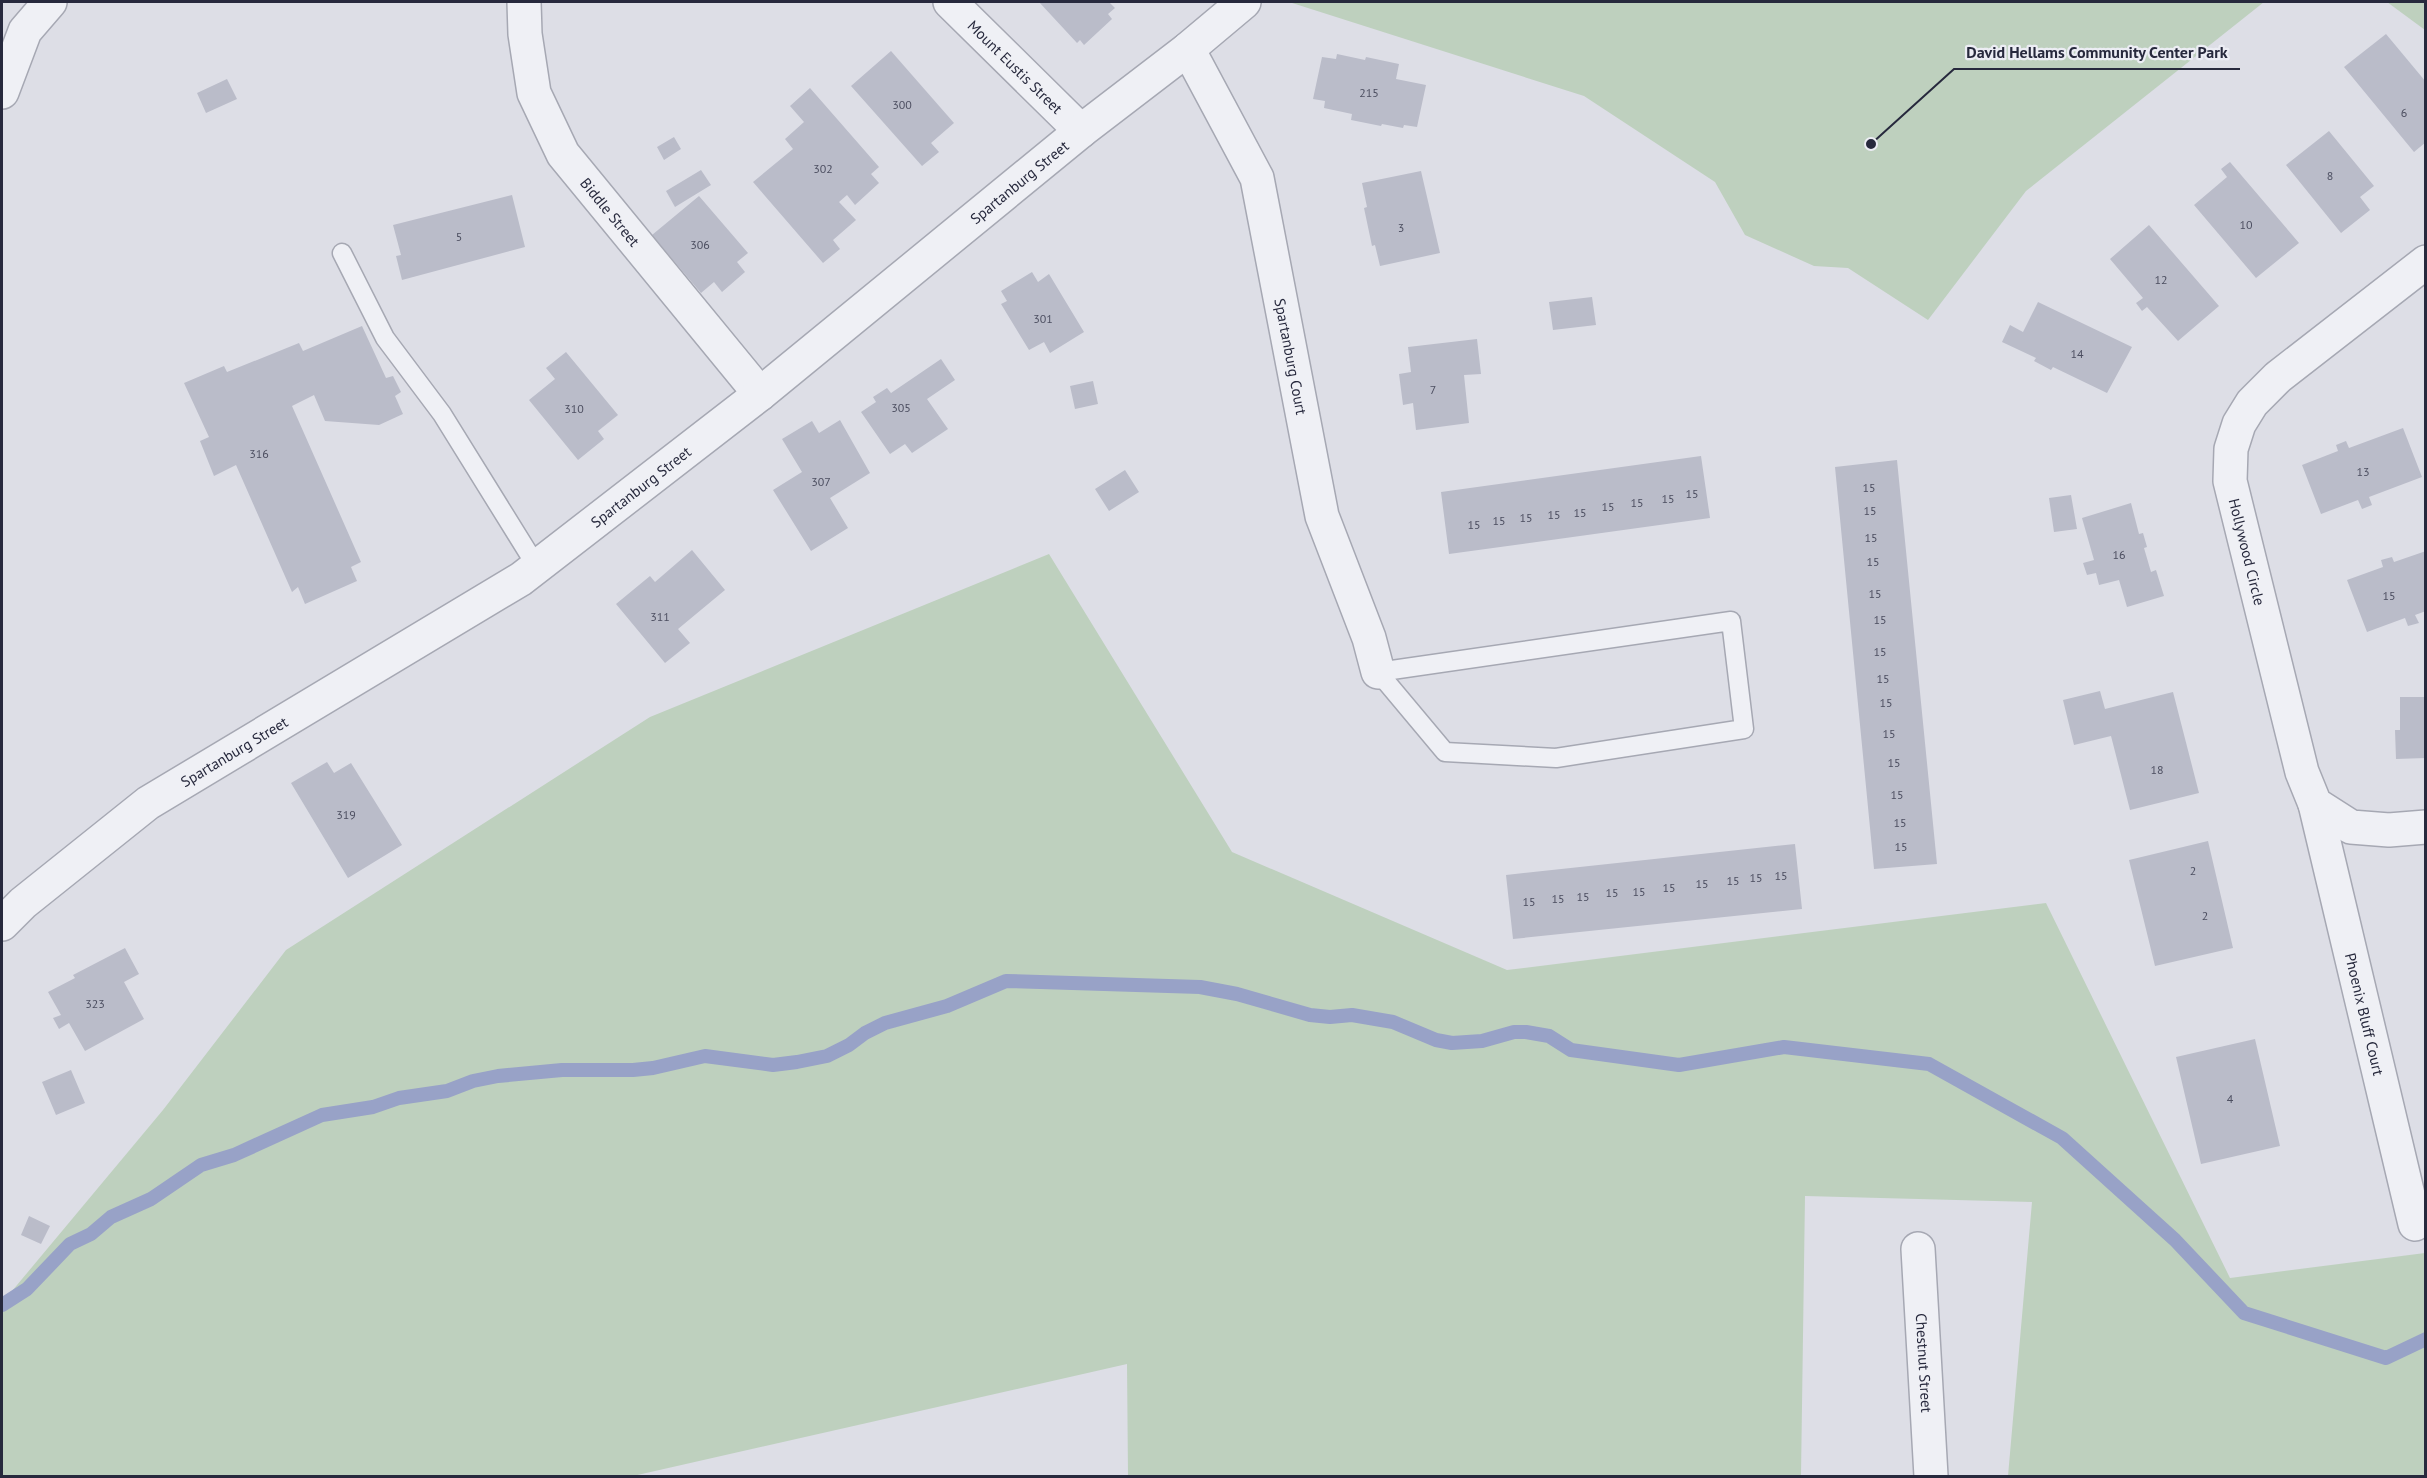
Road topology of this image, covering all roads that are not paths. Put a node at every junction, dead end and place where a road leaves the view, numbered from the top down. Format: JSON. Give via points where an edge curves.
{"nodes":[{"id":1,"x":50,"y":2,"type":"edge"},
{"id":2,"x":524,"y":2,"type":"edge"},
{"id":3,"x":950,"y":2,"type":"edge"},
{"id":4,"x":1244,"y":2,"type":"edge"},
{"id":5,"x":1188,"y":49,"type":"junction"},
{"id":6,"x":2,"y":92,"type":"edge"},
{"id":7,"x":1082,"y":131,"type":"junction"},
{"id":8,"x":342,"y":253,"type":"dead end"},
{"id":9,"x":2426,"y":262,"type":"edge"},
{"id":10,"x":760,"y":394,"type":"junction"},
{"id":11,"x":537,"y":567,"type":"junction"},
{"id":12,"x":1378,"y":672,"type":"junction"},
{"id":13,"x":2315,"y":804,"type":"junction"},
{"id":14,"x":2426,"y":827,"type":"edge"},
{"id":15,"x":2,"y":924,"type":"edge"},
{"id":16,"x":2415,"y":1224,"type":"dead end"},
{"id":17,"x":1918,"y":1249,"type":"dead end"},
{"id":18,"x":1931,"y":1476,"type":"edge"}],
"edges":[{"from":1,"to":6,"type":"street","via":[[25,31]]},
{"from":2,"to":10,"type":"street","name":"Biddle Street","via":[[534,93],[563,154]]},
{"from":3,"to":7,"type":"street","name":"Mount Eustis Street"},
{"from":4,"to":5,"type":"street","name":"Spartanburg Street"},
{"from":5,"to":7,"type":"street","name":"Spartanburg Street"},
{"from":5,"to":12,"type":"street","name":"Spartanburg Court","via":[[1257,178],[1322,516]]},
{"from":7,"to":10,"type":"street","name":"Spartanburg Street"},
{"from":8,"to":11,"type":"lane","via":[[385,338],[442,414]]},
{"from":9,"to":13,"type":"street","name":"Hollywood Circle","via":[[2278,377],[2252,403],[2239,424],[2231,449],[2230,481],[2302,772]]},
{"from":10,"to":11,"type":"street","name":"Spartanburg Street"},
{"from":11,"to":15,"type":"street","name":"Spartanburg Street","via":[[148,803]]},
{"from":12,"to":12,"type":"lane","via":[[1731,621],[1744,729],[1556,758],[1445,752]]},
{"from":13,"to":14,"type":"street","via":[[2350,827]]},
{"from":13,"to":16,"type":"street","name":"Phoenix Bluff Court"},
{"from":17,"to":18,"type":"street","name":"Chestnut Street"}]}
